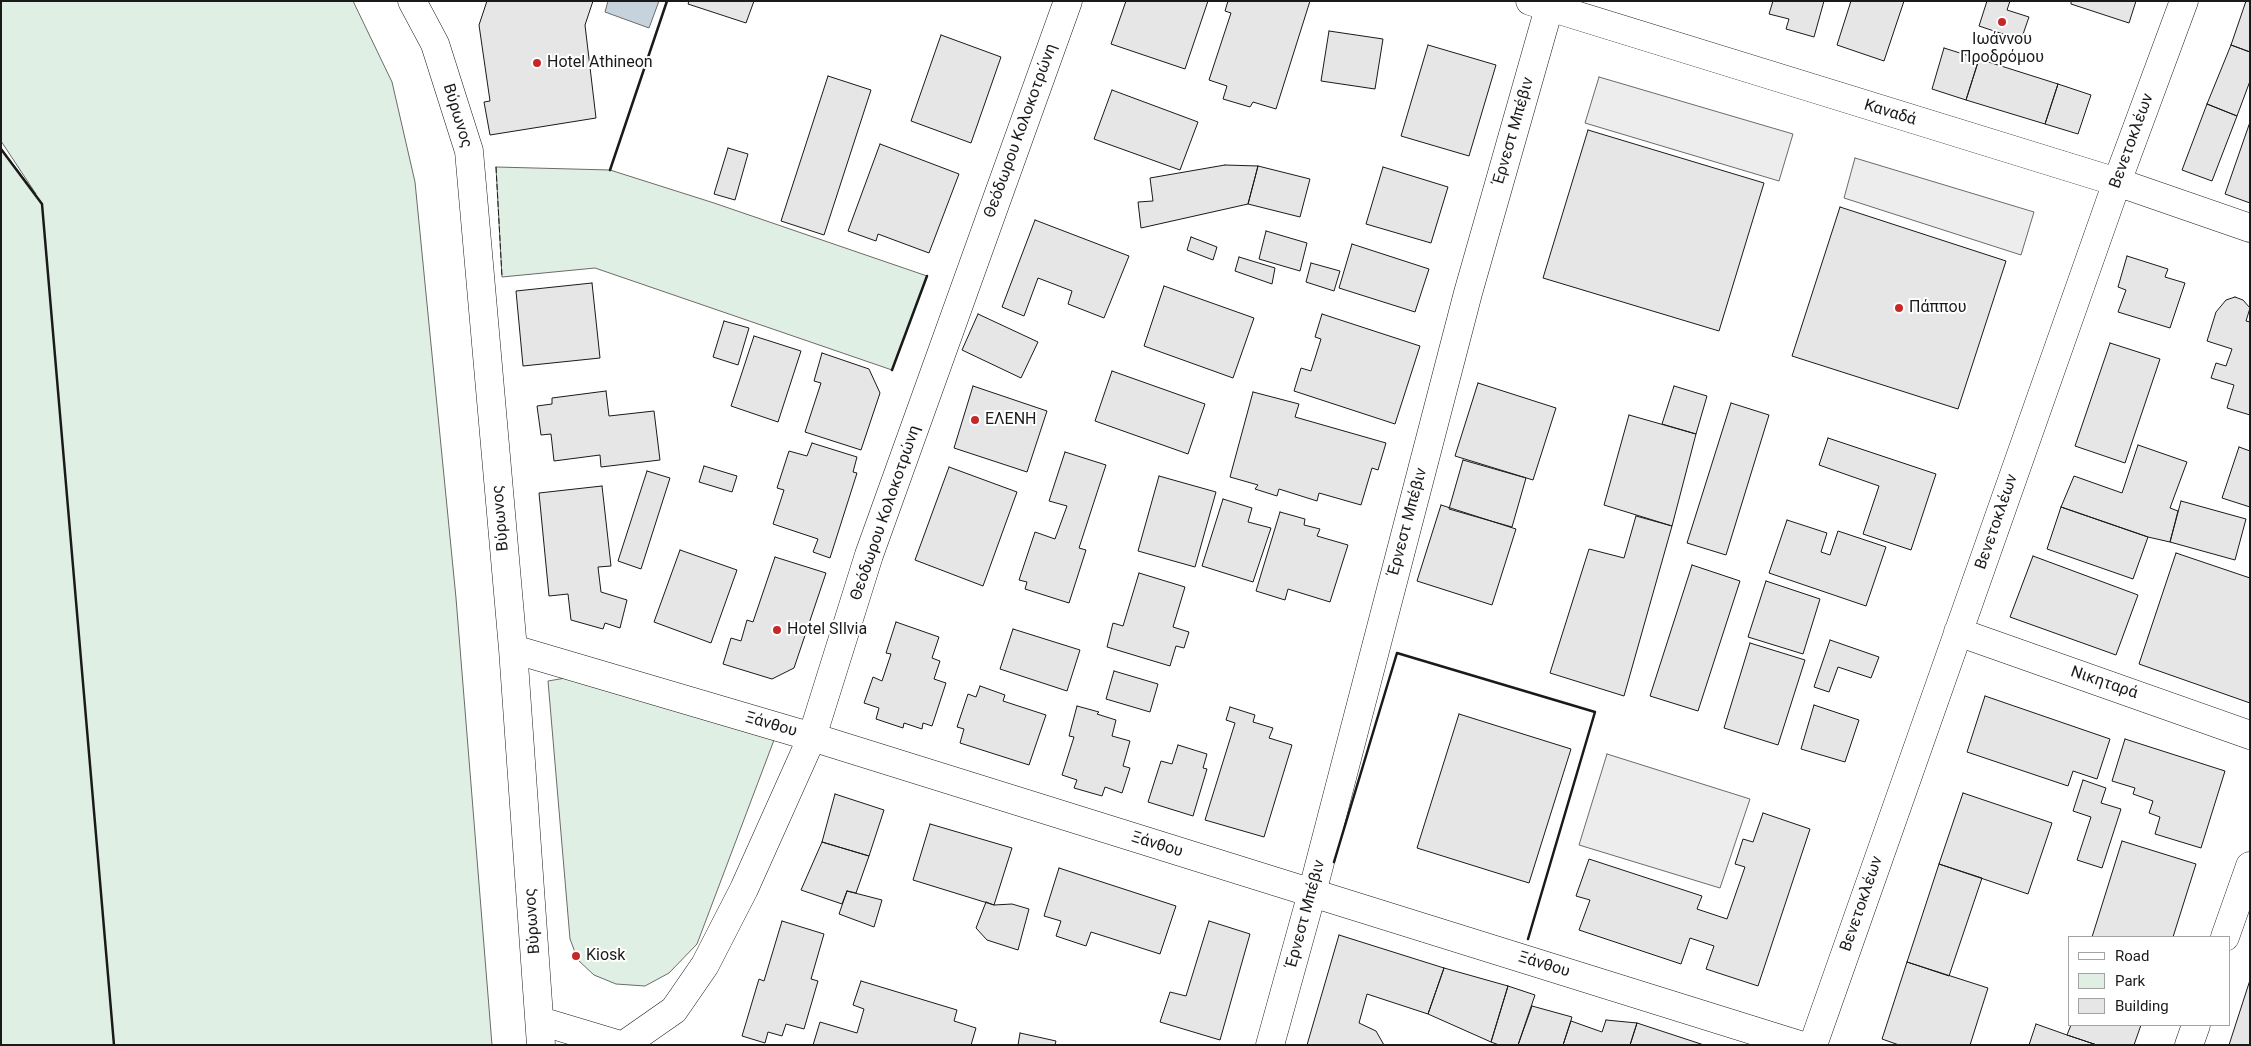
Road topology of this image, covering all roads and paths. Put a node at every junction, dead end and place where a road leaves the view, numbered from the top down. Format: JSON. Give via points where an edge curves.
{"nodes":[{"id":1,"x":412,"y":1,"type":"edge"},
{"id":2,"x":1068,"y":1,"type":"edge"},
{"id":3,"x":2184,"y":1,"type":"edge"},
{"id":4,"x":1543,"y":3,"type":"edge"},
{"id":5,"x":2116,"y":182,"type":"junction"},
{"id":6,"x":2250,"y":228,"type":"edge"},
{"id":7,"x":1958,"y":632,"type":"junction"},
{"id":8,"x":513,"y":649,"type":"junction"},
{"id":9,"x":2250,"y":735,"type":"edge"},
{"id":10,"x":812,"y":737,"type":"junction"},
{"id":11,"x":2250,"y":866,"type":"edge"},
{"id":12,"x":1312,"y":893,"type":"junction"},
{"id":13,"x":2226,"y":936,"type":"edge"},
{"id":14,"x":2196,"y":1026,"type":"edge"},
{"id":15,"x":541,"y":1033,"type":"edge"},
{"id":16,"x":620,"y":1045,"type":"edge"},
{"id":17,"x":624,"y":1045,"type":"edge"},
{"id":18,"x":1270,"y":1045,"type":"edge"},
{"id":19,"x":1800,"y":1045,"type":"edge"},
{"id":20,"x":1813,"y":1045,"type":"edge"},
{"id":21,"x":2189,"y":1045,"type":"edge"}],
"edges":[{"from":1,"to":8,"type":"street","name":"Βύρωνος","via":[[435,44],[469,151]]},
{"from":2,"to":10,"type":"street","name":"Θεόδωρου Κολοκοτρώνη","via":[[869,555]]},
{"from":3,"to":5,"type":"street","name":"Βενετοκλέων"},
{"from":4,"to":5,"type":"street","name":"Καναδά"},
{"from":4,"to":12,"type":"street","name":"Έρνεστ Μπέβιν"},
{"from":5,"to":6,"type":"street","name":"Καναδά"},
{"from":5,"to":7,"type":"street","name":"Βενετοκλέων"},
{"from":7,"to":9,"type":"street","name":"Νικηταρά"},
{"from":7,"to":20,"type":"street","name":"Βενετοκλέων"},
{"from":8,"to":10,"type":"street","name":"Ξάνθου"},
{"from":8,"to":15,"type":"street","name":"Βύρωνος"},
{"from":10,"to":12,"type":"street","name":"Ξάνθου"},
{"from":10,"to":17,"type":"street","name":"Θεόδωρου Κολοκοτρώνη","via":[[744,889],[705,964],[674,1010]]},
{"from":11,"to":13,"type":"street"},
{"from":12,"to":18,"type":"street","name":"Έρνεστ Μπέβιν"},
{"from":12,"to":19,"type":"street","name":"Ξάνθου"},
{"from":14,"to":21,"type":"street"},
{"from":15,"to":16,"type":"street"}]}
